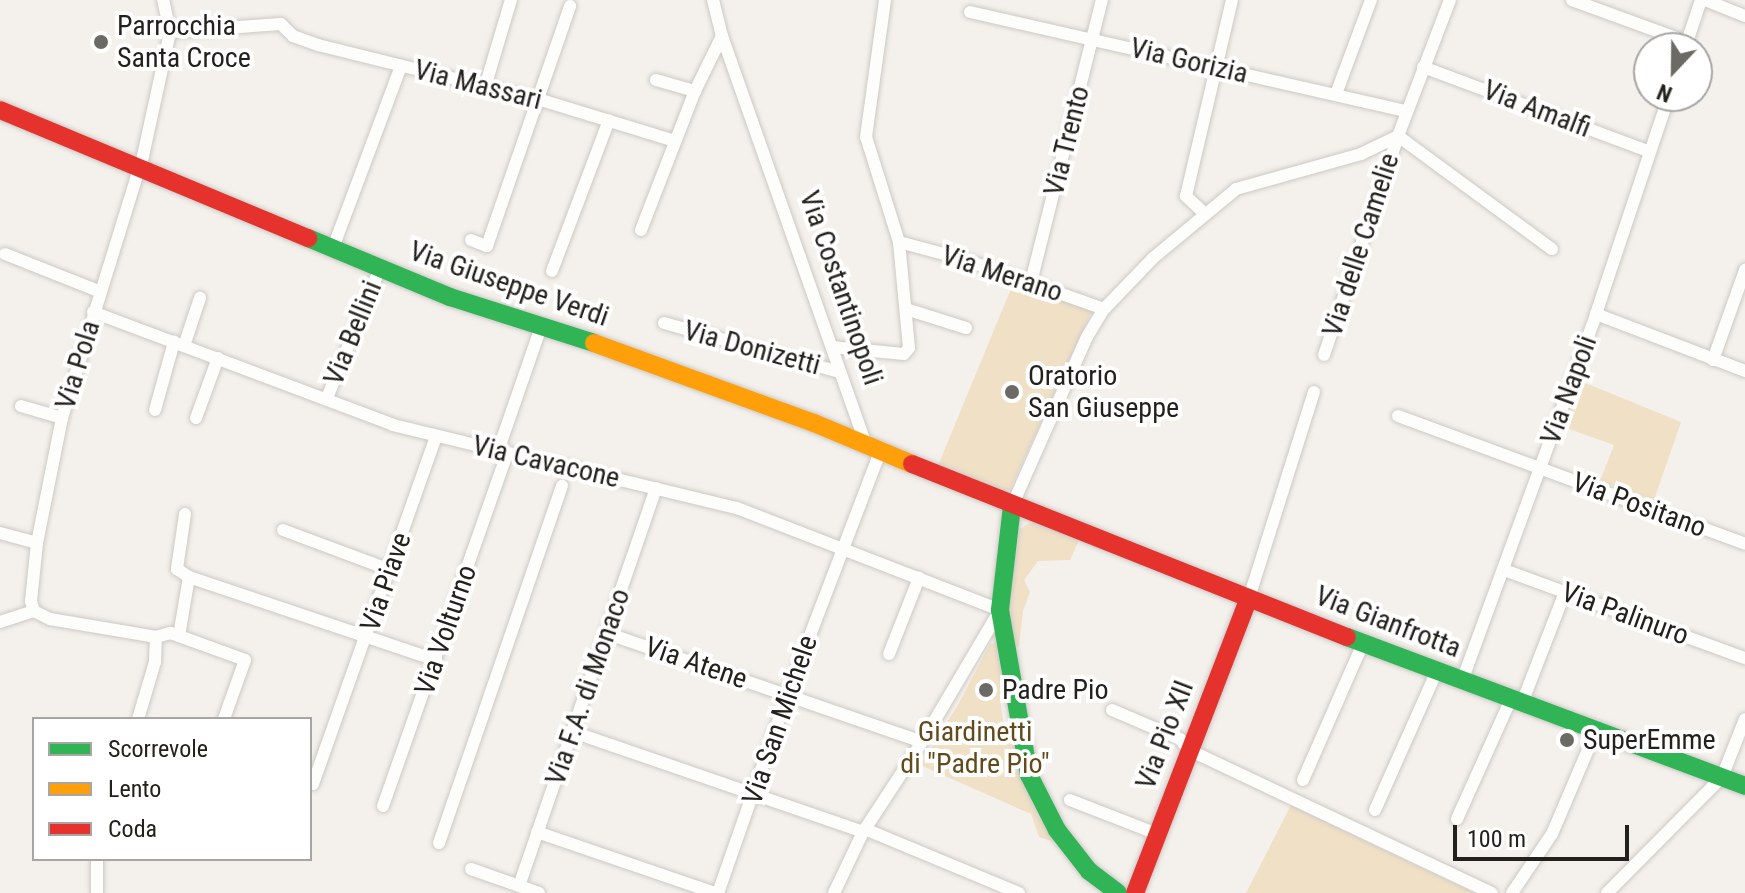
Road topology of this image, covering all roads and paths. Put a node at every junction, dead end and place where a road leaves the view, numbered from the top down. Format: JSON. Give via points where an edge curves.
{"nodes":[{"id":1,"x":163,"y":0,"type":"edge"},
{"id":2,"x":511,"y":0,"type":"edge"},
{"id":3,"x":713,"y":0,"type":"edge"},
{"id":4,"x":885,"y":0,"type":"edge"},
{"id":5,"x":1102,"y":0,"type":"edge"},
{"id":6,"x":1232,"y":0,"type":"edge"},
{"id":7,"x":1371,"y":0,"type":"edge"},
{"id":8,"x":1450,"y":0,"type":"edge"},
{"id":9,"x":1572,"y":0,"type":"edge"},
{"id":10,"x":1703,"y":0,"type":"edge"},
{"id":11,"x":570,"y":6,"type":"dead end"},
{"id":12,"x":970,"y":12,"type":"dead end"},
{"id":13,"x":1745,"y":16,"type":"edge"},
{"id":14,"x":170,"y":32,"type":"junction"},
{"id":15,"x":1653,"y":32,"type":"edge"},
{"id":16,"x":1691,"y":32,"type":"edge"},
{"id":17,"x":722,"y":36,"type":"junction"},
{"id":18,"x":1093,"y":39,"type":"junction"},
{"id":19,"x":401,"y":66,"type":"junction"},
{"id":20,"x":1216,"y":67,"type":"junction"},
{"id":21,"x":1423,"y":67,"type":"junction"},
{"id":22,"x":656,"y":80,"type":"dead end"},
{"id":23,"x":485,"y":87,"type":"junction"},
{"id":24,"x":695,"y":91,"type":"junction"},
{"id":25,"x":1336,"y":94,"type":"junction"},
{"id":26,"x":541,"y":100,"type":"junction"},
{"id":27,"x":0,"y":110,"type":"edge"},
{"id":28,"x":1406,"y":111,"type":"junction"},
{"id":29,"x":1664,"y":112,"type":"edge"},
{"id":30,"x":609,"y":120,"type":"junction"},
{"id":31,"x":1398,"y":136,"type":"junction"},
{"id":32,"x":675,"y":141,"type":"junction"},
{"id":33,"x":1650,"y":152,"type":"junction"},
{"id":34,"x":138,"y":167,"type":"junction"},
{"id":35,"x":1204,"y":213,"type":"junction"},
{"id":36,"x":641,"y":230,"type":"dead end"},
{"id":37,"x":471,"y":240,"type":"dead end"},
{"id":38,"x":899,"y":242,"type":"junction"},
{"id":39,"x":333,"y":248,"type":"junction"},
{"id":40,"x":1552,"y":249,"type":"dead end"},
{"id":41,"x":5,"y":254,"type":"dead end"},
{"id":42,"x":380,"y":268,"type":"junction"},
{"id":43,"x":1745,"y":270,"type":"edge"},
{"id":44,"x":552,"y":271,"type":"dead end"},
{"id":45,"x":1031,"y":282,"type":"junction"},
{"id":46,"x":101,"y":292,"type":"junction"},
{"id":47,"x":200,"y":298,"type":"dead end"},
{"id":48,"x":906,"y":309,"type":"junction"},
{"id":49,"x":1104,"y":309,"type":"junction"},
{"id":50,"x":93,"y":312,"type":"junction"},
{"id":51,"x":1596,"y":314,"type":"junction"},
{"id":52,"x":664,"y":323,"type":"dead end"},
{"id":53,"x":541,"y":327,"type":"junction"},
{"id":54,"x":966,"y":328,"type":"dead end"},
{"id":55,"x":179,"y":344,"type":"junction"},
{"id":56,"x":832,"y":347,"type":"junction"},
{"id":57,"x":1324,"y":355,"type":"dead end"},
{"id":58,"x":218,"y":358,"type":"junction"},
{"id":59,"x":1713,"y":360,"type":"junction"},
{"id":60,"x":1745,"y":371,"type":"edge"},
{"id":61,"x":840,"y":372,"type":"junction"},
{"id":62,"x":1314,"y":392,"type":"dead end"},
{"id":63,"x":327,"y":398,"type":"junction"},
{"id":64,"x":21,"y":406,"type":"dead end"},
{"id":65,"x":155,"y":410,"type":"dead end"},
{"id":66,"x":1398,"y":416,"type":"dead end"},
{"id":67,"x":62,"y":418,"type":"junction"},
{"id":68,"x":196,"y":418,"type":"dead end"},
{"id":69,"x":436,"y":437,"type":"junction"},
{"id":70,"x":873,"y":446,"type":"junction"},
{"id":71,"x":502,"y":453,"type":"junction"},
{"id":72,"x":1541,"y":469,"type":"junction"},
{"id":73,"x":562,"y":486,"type":"dead end"},
{"id":74,"x":656,"y":488,"type":"junction"},
{"id":75,"x":1012,"y":506,"type":"junction"},
{"id":76,"x":185,"y":514,"type":"dead end"},
{"id":77,"x":283,"y":530,"type":"dead end"},
{"id":78,"x":0,"y":533,"type":"edge"},
{"id":79,"x":37,"y":543,"type":"junction"},
{"id":80,"x":1745,"y":544,"type":"edge"},
{"id":81,"x":842,"y":548,"type":"junction"},
{"id":82,"x":390,"y":570,"type":"junction"},
{"id":83,"x":1504,"y":570,"type":"junction"},
{"id":84,"x":189,"y":577,"type":"junction"},
{"id":85,"x":919,"y":578,"type":"junction"},
{"id":86,"x":1565,"y":592,"type":"junction"},
{"id":87,"x":1249,"y":598,"type":"junction"},
{"id":88,"x":1000,"y":610,"type":"junction"},
{"id":89,"x":34,"y":611,"type":"junction"},
{"id":90,"x":0,"y":622,"type":"edge"},
{"id":91,"x":606,"y":633,"type":"junction"},
{"id":92,"x":179,"y":636,"type":"junction"},
{"id":93,"x":156,"y":637,"type":"junction"},
{"id":94,"x":367,"y":637,"type":"junction"},
{"id":95,"x":1363,"y":643,"type":"junction"},
{"id":96,"x":889,"y":654,"type":"dead end"},
{"id":97,"x":1745,"y":658,"type":"edge"},
{"id":98,"x":436,"y":660,"type":"junction"},
{"id":99,"x":1437,"y":671,"type":"junction"},
{"id":100,"x":1462,"y":681,"type":"junction"},
{"id":101,"x":788,"y":693,"type":"junction"},
{"id":102,"x":1516,"y":701,"type":"junction"},
{"id":103,"x":1112,"y":710,"type":"dead end"},
{"id":104,"x":139,"y":717,"type":"edge"},
{"id":105,"x":225,"y":717,"type":"edge"},
{"id":106,"x":1745,"y":719,"type":"edge"},
{"id":107,"x":1596,"y":731,"type":"junction"},
{"id":108,"x":573,"y":732,"type":"junction"},
{"id":109,"x":922,"y":742,"type":"junction"},
{"id":110,"x":1189,"y":750,"type":"junction"},
{"id":111,"x":1722,"y":777,"type":"junction"},
{"id":112,"x":1303,"y":780,"type":"dead end"},
{"id":113,"x":313,"y":784,"type":"dead end"},
{"id":114,"x":1745,"y":786,"type":"edge"},
{"id":115,"x":754,"y":796,"type":"junction"},
{"id":116,"x":1070,"y":800,"type":"dead end"},
{"id":117,"x":383,"y":806,"type":"dead end"},
{"id":118,"x":1375,"y":810,"type":"dead end"},
{"id":119,"x":1457,"y":819,"type":"dead end"},
{"id":120,"x":864,"y":830,"type":"junction"},
{"id":121,"x":537,"y":832,"type":"junction"},
{"id":122,"x":1157,"y":834,"type":"junction"},
{"id":123,"x":439,"y":843,"type":"dead end"},
{"id":124,"x":97,"y":861,"type":"edge"},
{"id":125,"x":471,"y":869,"type":"dead end"},
{"id":126,"x":519,"y":886,"type":"junction"},
{"id":127,"x":97,"y":893,"type":"edge"},
{"id":128,"x":539,"y":893,"type":"edge"},
{"id":129,"x":716,"y":893,"type":"edge"},
{"id":130,"x":834,"y":893,"type":"edge"},
{"id":131,"x":1019,"y":893,"type":"edge"},
{"id":132,"x":1118,"y":893,"type":"edge"},
{"id":133,"x":1135,"y":893,"type":"edge"},
{"id":134,"x":1492,"y":893,"type":"edge"},
{"id":135,"x":1512,"y":893,"type":"edge"},
{"id":136,"x":1607,"y":893,"type":"edge"}],
"edges":[{"from":1,"to":14,"type":"street","name":"Via Pola"},
{"from":2,"to":23,"type":"street"},
{"from":3,"to":17,"type":"street","name":"Via Costantinopoli"},
{"from":4,"to":38,"type":"street","via":[[866,137]]},
{"from":5,"to":18,"type":"street","name":"Via Trento"},
{"from":6,"to":20,"type":"street"},
{"from":7,"to":25,"type":"street"},
{"from":8,"to":21,"type":"street","name":"Via delle Camelie"},
{"from":9,"to":15,"type":"street"},
{"from":10,"to":13,"type":"street"},
{"from":10,"to":16,"type":"street"},
{"from":11,"to":26,"type":"street"},
{"from":12,"to":18,"type":"street","name":"Via Gorizia"},
{"from":14,"to":19,"type":"street","name":"Via Massari","via":[[281,24],[293,36],[318,45]]},
{"from":14,"to":34,"type":"street","name":"Via Pola"},
{"from":17,"to":24,"type":"street"},
{"from":17,"to":56,"type":"street","name":"Via Costantinopoli"},
{"from":18,"to":20,"type":"street","name":"Via Gorizia"},
{"from":18,"to":45,"type":"street","name":"Via Trento"},
{"from":19,"to":23,"type":"street","name":"Via Massari"},
{"from":19,"to":39,"type":"street"},
{"from":20,"to":25,"type":"street","name":"Via Gorizia"},
{"from":20,"to":35,"type":"street","via":[[1186,196]]},
{"from":21,"to":28,"type":"street","name":"Via delle Camelie"},
{"from":21,"to":33,"type":"street","name":"Via Amalfi"},
{"from":22,"to":24,"type":"street"},
{"from":23,"to":26,"type":"street","name":"Via Massari"},
{"from":24,"to":32,"type":"street"},
{"from":25,"to":28,"type":"street","name":"Via Gorizia"},
{"from":26,"to":30,"type":"street","name":"Via Massari"},
{"from":26,"to":37,"type":"street","via":[[487,246]]},
{"from":27,"to":34,"type":"street","name":"Via Giuseppe Verdi"},
{"from":28,"to":31,"type":"street","name":"Via delle Camelie"},
{"from":29,"to":33,"type":"street","name":"Via Napoli"},
{"from":30,"to":32,"type":"street","name":"Via Massari"},
{"from":30,"to":44,"type":"street"},
{"from":31,"to":35,"type":"street","via":[[1361,154],[1236,189]]},
{"from":31,"to":40,"type":"street"},
{"from":31,"to":57,"type":"street","name":"Via delle Camelie"},
{"from":32,"to":36,"type":"street"},
{"from":33,"to":51,"type":"street","name":"Via Napoli"},
{"from":34,"to":39,"type":"street","name":"Via Giuseppe Verdi"},
{"from":34,"to":46,"type":"street","name":"Via Pola"},
{"from":35,"to":49,"type":"street"},
{"from":38,"to":45,"type":"street","name":"Via Merano"},
{"from":38,"to":48,"type":"street"},
{"from":39,"to":42,"type":"street","name":"Via Giuseppe Verdi"},
{"from":41,"to":46,"type":"street"},
{"from":42,"to":53,"type":"street","name":"Via Giuseppe Verdi"},
{"from":42,"to":63,"type":"street","name":"Via Bellini"},
{"from":43,"to":59,"type":"street"},
{"from":45,"to":49,"type":"street","name":"Via Merano"},
{"from":46,"to":50,"type":"street","name":"Via Pola"},
{"from":47,"to":55,"type":"street"},
{"from":48,"to":54,"type":"street"},
{"from":48,"to":56,"type":"street","via":[[908,352]]},
{"from":49,"to":75,"type":"street"},
{"from":50,"to":55,"type":"street","name":"Via Cavacone"},
{"from":50,"to":67,"type":"street","name":"Via Pola"},
{"from":51,"to":59,"type":"street"},
{"from":51,"to":72,"type":"street","name":"Via Napoli"},
{"from":52,"to":61,"type":"street","name":"Via Donizetti"},
{"from":53,"to":70,"type":"street","name":"Via Giuseppe Verdi"},
{"from":53,"to":71,"type":"street","name":"Via Volturno"},
{"from":55,"to":58,"type":"street","name":"Via Cavacone"},
{"from":55,"to":65,"type":"street"},
{"from":56,"to":61,"type":"street","name":"Via Costantinopoli"},
{"from":58,"to":63,"type":"street","name":"Via Cavacone"},
{"from":58,"to":68,"type":"street"},
{"from":59,"to":60,"type":"street"},
{"from":61,"to":70,"type":"street","name":"Via Costantinopoli"},
{"from":62,"to":87,"type":"street"},
{"from":63,"to":69,"type":"street","name":"Via Cavacone"},
{"from":64,"to":67,"type":"street"},
{"from":66,"to":72,"type":"street","name":"Via Positano"},
{"from":67,"to":79,"type":"street","name":"Via Pola"},
{"from":69,"to":71,"type":"street","name":"Via Cavacone"},
{"from":69,"to":82,"type":"street","name":"Via Piave"},
{"from":70,"to":75,"type":"street"},
{"from":70,"to":81,"type":"street","name":"Via San Michele"},
{"from":71,"to":74,"type":"street","name":"Via Cavacone"},
{"from":71,"to":98,"type":"street","name":"Via Volturno"},
{"from":72,"to":80,"type":"street","name":"Via Positano"},
{"from":72,"to":83,"type":"street","name":"Via Napoli"},
{"from":73,"to":123,"type":"street"},
{"from":74,"to":81,"type":"street","name":"Via Cavacone","via":[[737,508]]},
{"from":74,"to":91,"type":"street","name":"Via F.A. di Monaco"},
{"from":75,"to":87,"type":"street","name":"Via Gianfrotta"},
{"from":75,"to":88,"type":"street"},
{"from":76,"to":84,"type":"street","via":[[177,569]]},
{"from":77,"to":82,"type":"street"},
{"from":78,"to":79,"type":"street"},
{"from":79,"to":89,"type":"street","name":"Via Pola"},
{"from":81,"to":85,"type":"street","name":"Via Cavacone"},
{"from":81,"to":101,"type":"street","name":"Via San Michele"},
{"from":82,"to":94,"type":"street","name":"Via Piave"},
{"from":83,"to":86,"type":"street","name":"Via Palinuro"},
{"from":83,"to":100,"type":"street","name":"Via Napoli"},
{"from":84,"to":92,"type":"street"},
{"from":84,"to":94,"type":"street"},
{"from":85,"to":88,"type":"street","name":"Via Cavacone"},
{"from":85,"to":96,"type":"street"},
{"from":86,"to":97,"type":"street","name":"Via Palinuro"},
{"from":86,"to":102,"type":"street"},
{"from":87,"to":95,"type":"street","name":"Via Gianfrotta"},
{"from":87,"to":110,"type":"street","name":"Via Pio XII"},
{"from":88,"to":109,"type":"street"},
{"from":88,"to":132,"type":"street","via":[[1029,775],[1041,805],[1089,871]]},
{"from":89,"to":90,"type":"street"},
{"from":89,"to":93,"type":"street","via":[[50,619]]},
{"from":91,"to":101,"type":"street","name":"Via Atene"},
{"from":91,"to":108,"type":"street","name":"Via F.A. di Monaco"},
{"from":92,"to":93,"type":"street"},
{"from":92,"to":105,"type":"street","via":[[245,660]]},
{"from":93,"to":104,"type":"street","via":[[155,662]]},
{"from":94,"to":98,"type":"street"},
{"from":94,"to":113,"type":"street","name":"Via Piave"},
{"from":95,"to":99,"type":"street","name":"Via Gianfrotta"},
{"from":95,"to":112,"type":"street"},
{"from":98,"to":117,"type":"street","name":"Via Volturno"},
{"from":99,"to":100,"type":"street","name":"Via Gianfrotta"},
{"from":99,"to":118,"type":"street"},
{"from":100,"to":102,"type":"street","name":"Via Gianfrotta"},
{"from":101,"to":109,"type":"street","name":"Via Atene"},
{"from":101,"to":115,"type":"street","name":"Via San Michele"},
{"from":102,"to":107,"type":"street","name":"Via Gianfrotta"},
{"from":102,"to":119,"type":"street"},
{"from":103,"to":110,"type":"street","via":[[1180,739]]},
{"from":106,"to":111,"type":"street"},
{"from":107,"to":111,"type":"street","name":"Via Gianfrotta"},
{"from":107,"to":135,"type":"street","via":[[1552,834]]},
{"from":108,"to":115,"type":"street"},
{"from":108,"to":121,"type":"street","name":"Via F.A. di Monaco"},
{"from":109,"to":120,"type":"street"},
{"from":110,"to":122,"type":"street","name":"Via Pio XII"},
{"from":110,"to":134,"type":"street"},
{"from":111,"to":114,"type":"street","name":"Via Gianfrotta"},
{"from":111,"to":136,"type":"street"},
{"from":115,"to":120,"type":"street"},
{"from":115,"to":129,"type":"street","name":"Via San Michele"},
{"from":116,"to":122,"type":"street"},
{"from":120,"to":130,"type":"street"},
{"from":120,"to":131,"type":"street"},
{"from":121,"to":126,"type":"street","name":"Via F.A. di Monaco"},
{"from":121,"to":129,"type":"street"},
{"from":122,"to":133,"type":"street","name":"Via Pio XII"},
{"from":124,"to":127,"type":"street"},
{"from":125,"to":126,"type":"street"},
{"from":126,"to":128,"type":"street"}]}
